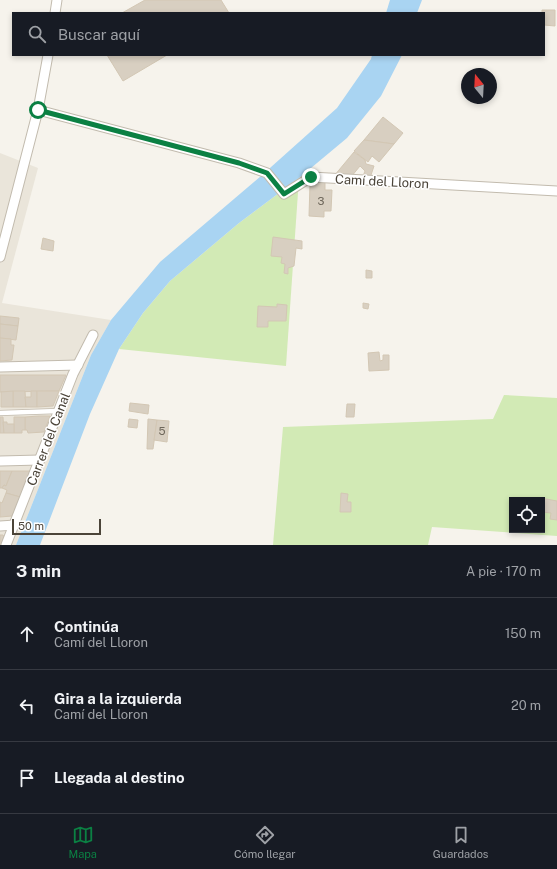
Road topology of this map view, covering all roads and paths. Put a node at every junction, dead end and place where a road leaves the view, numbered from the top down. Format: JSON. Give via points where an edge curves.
{"nodes":[{"id":1,"x":57,"y":0,"type":"edge"},
{"id":2,"x":55,"y":12,"type":"edge"},
{"id":3,"x":48,"y":56,"type":"edge"},
{"id":4,"x":38,"y":110,"type":"junction"},
{"id":5,"x":557,"y":192,"type":"edge"},
{"id":6,"x":0,"y":257,"type":"edge"},
{"id":7,"x":93,"y":336,"type":"dead end"},
{"id":8,"x":78,"y":365,"type":"junction"},
{"id":9,"x":0,"y":367,"type":"edge"},
{"id":10,"x":59,"y":410,"type":"junction"},
{"id":11,"x":0,"y":413,"type":"edge"},
{"id":12,"x":40,"y":460,"type":"junction"},
{"id":13,"x":0,"y":461,"type":"edge"},
{"id":14,"x":15,"y":525,"type":"junction"},
{"id":15,"x":0,"y":526,"type":"edge"},
{"id":16,"x":6,"y":545,"type":"edge"}],
"edges":[{"from":1,"to":2,"type":"street"},
{"from":3,"to":4,"type":"street"},
{"from":4,"to":5,"type":"street","name":"Camí del Lloron","via":[[239,163],[267,173],[284,194],[311,177]]},
{"from":4,"to":6,"type":"street"},
{"from":7,"to":8,"type":"street","name":"Carrer del Canal"},
{"from":8,"to":9,"type":"street"},
{"from":8,"to":10,"type":"street","name":"Carrer del Canal"},
{"from":10,"to":11,"type":"lane"},
{"from":10,"to":12,"type":"street","name":"Carrer del Canal"},
{"from":12,"to":13,"type":"street"},
{"from":12,"to":14,"type":"street","name":"Carrer del Canal"},
{"from":14,"to":15,"type":"street"},
{"from":14,"to":16,"type":"street","name":"Carrer del Canal"}]}
